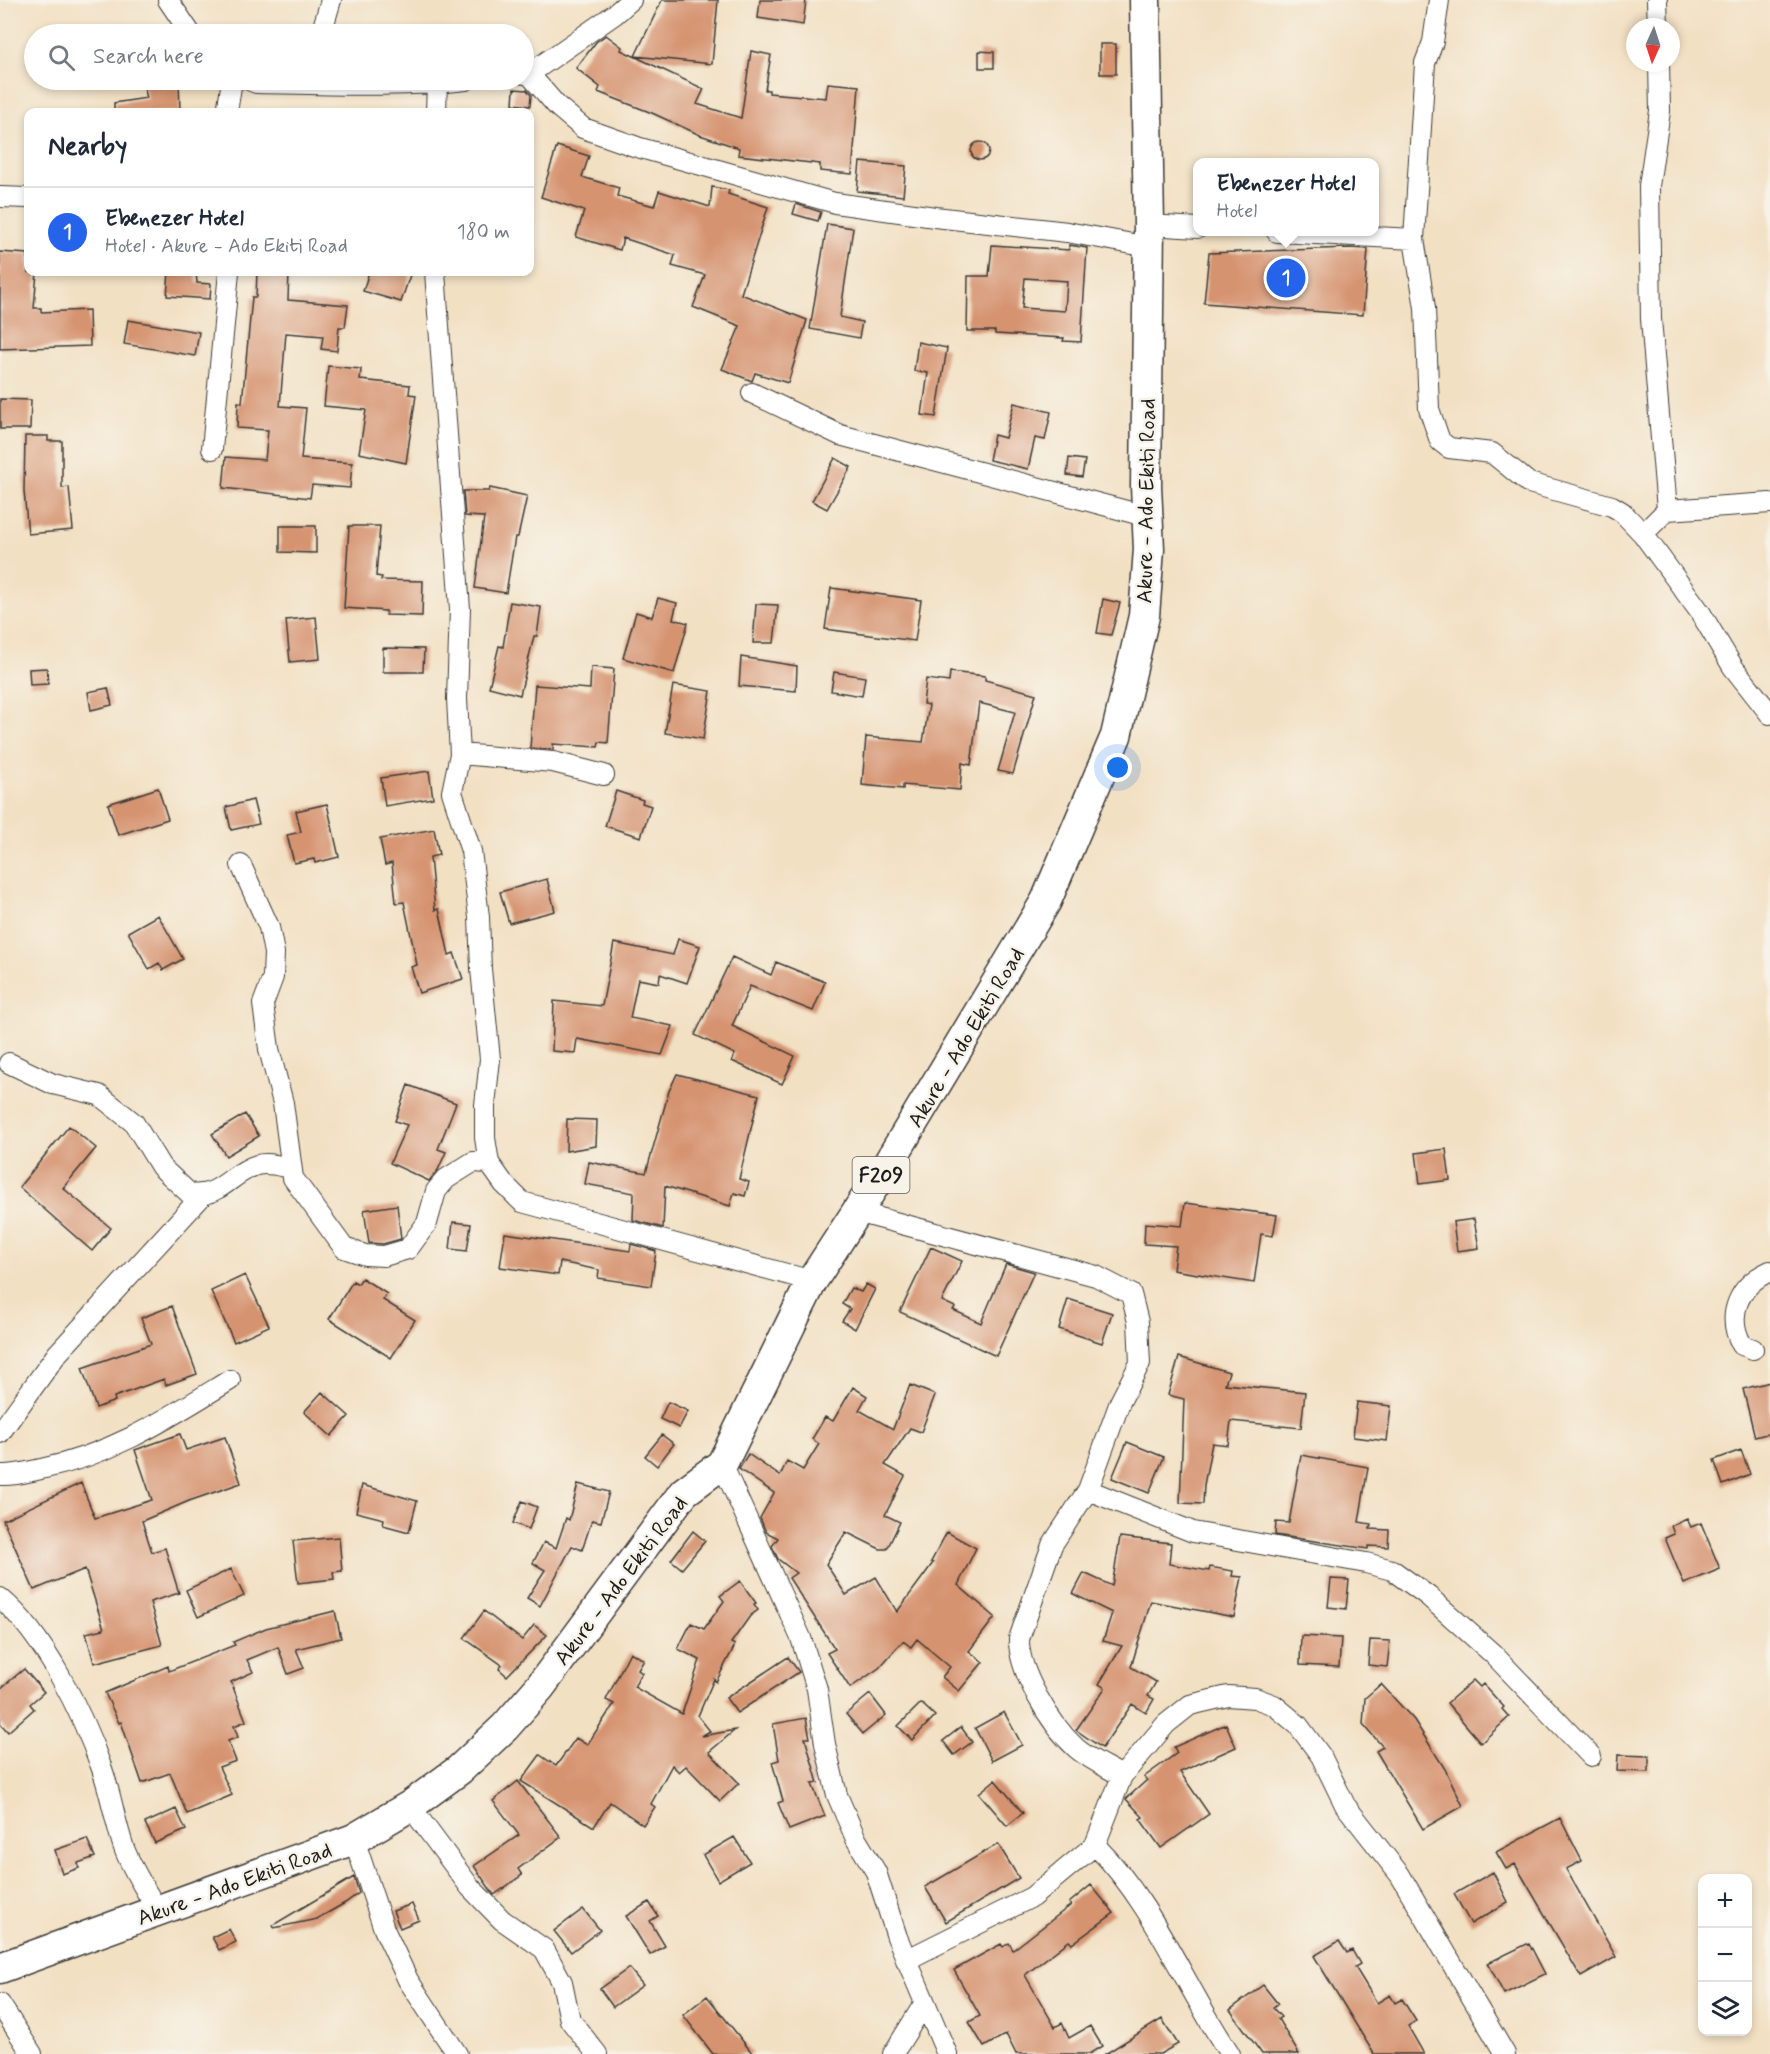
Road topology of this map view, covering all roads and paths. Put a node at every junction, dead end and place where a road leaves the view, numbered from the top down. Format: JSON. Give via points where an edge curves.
{"nodes":[{"id":1,"x":168,"y":0,"type":"edge"},
{"id":2,"x":331,"y":0,"type":"edge"},
{"id":3,"x":631,"y":0,"type":"edge"},
{"id":4,"x":1145,"y":0,"type":"edge"},
{"id":5,"x":1439,"y":0,"type":"edge"},
{"id":6,"x":1657,"y":0,"type":"edge"},
{"id":7,"x":1658,"y":18,"type":"edge"},
{"id":8,"x":184,"y":24,"type":"edge"},
{"id":9,"x":324,"y":24,"type":"edge"},
{"id":10,"x":534,"y":69,"type":"edge"},
{"id":11,"x":1659,"y":72,"type":"edge"},
{"id":12,"x":534,"y":82,"type":"edge"},
{"id":13,"x":230,"y":90,"type":"edge"},
{"id":14,"x":436,"y":90,"type":"edge"},
{"id":15,"x":228,"y":108,"type":"edge"},
{"id":16,"x":436,"y":108,"type":"edge"},
{"id":17,"x":0,"y":197,"type":"edge"},
{"id":18,"x":24,"y":198,"type":"edge"},
{"id":19,"x":1193,"y":229,"type":"edge"},
{"id":20,"x":1149,"y":236,"type":"junction"},
{"id":21,"x":1363,"y":236,"type":"edge"},
{"id":22,"x":1414,"y":239,"type":"junction"},
{"id":23,"x":229,"y":276,"type":"edge"},
{"id":24,"x":435,"y":276,"type":"edge"},
{"id":25,"x":752,"y":393,"type":"dead end"},
{"id":26,"x":213,"y":449,"type":"dead end"},
{"id":27,"x":1767,"y":506,"type":"edge"},
{"id":28,"x":1667,"y":510,"type":"junction"},
{"id":29,"x":1149,"y":518,"type":"junction"},
{"id":30,"x":1643,"y":534,"type":"junction"},
{"id":31,"x":1770,"y":714,"type":"edge"},
{"id":32,"x":460,"y":754,"type":"junction"},
{"id":33,"x":604,"y":775,"type":"dead end"},
{"id":34,"x":241,"y":865,"type":"dead end"},
{"id":35,"x":9,"y":1063,"type":"dead end"},
{"id":36,"x":489,"y":1163,"type":"junction"},
{"id":37,"x":290,"y":1168,"type":"junction"},
{"id":38,"x":202,"y":1196,"type":"junction"},
{"id":39,"x":857,"y":1212,"type":"junction"},
{"id":40,"x":1770,"y":1271,"type":"edge"},
{"id":41,"x":812,"y":1281,"type":"junction"},
{"id":42,"x":1753,"y":1349,"type":"dead end"},
{"id":43,"x":230,"y":1380,"type":"dead end"},
{"id":44,"x":0,"y":1432,"type":"edge"},
{"id":45,"x":722,"y":1464,"type":"junction"},
{"id":46,"x":0,"y":1475,"type":"edge"},
{"id":47,"x":1088,"y":1490,"type":"junction"},
{"id":48,"x":0,"y":1598,"type":"edge"},
{"id":49,"x":1591,"y":1756,"type":"dead end"},
{"id":50,"x":1122,"y":1776,"type":"junction"},
{"id":51,"x":410,"y":1806,"type":"junction"},
{"id":52,"x":354,"y":1839,"type":"junction"},
{"id":53,"x":1095,"y":1845,"type":"junction"},
{"id":54,"x":158,"y":1912,"type":"junction"},
{"id":55,"x":906,"y":1960,"type":"junction"},
{"id":56,"x":0,"y":1968,"type":"edge"},
{"id":57,"x":0,"y":2004,"type":"edge"},
{"id":58,"x":924,"y":2004,"type":"junction"},
{"id":59,"x":32,"y":2054,"type":"edge"},
{"id":60,"x":457,"y":2054,"type":"edge"},
{"id":61,"x":597,"y":2054,"type":"edge"},
{"id":62,"x":893,"y":2054,"type":"edge"},
{"id":63,"x":947,"y":2054,"type":"edge"},
{"id":64,"x":1230,"y":2054,"type":"edge"},
{"id":65,"x":1505,"y":2054,"type":"edge"}],
"edges":[{"from":1,"to":8,"type":"street"},
{"from":2,"to":9,"type":"street"},
{"from":3,"to":10,"type":"street"},
{"from":4,"to":20,"type":"main road","name":"Akure - Ado Ekiti Road","number":"F209"},
{"from":5,"to":22,"type":"street","via":[[1433,42],[1425,63]]},
{"from":6,"to":7,"type":"street"},
{"from":11,"to":28,"type":"street","via":[[1660,111],[1649,195],[1651,319]]},
{"from":12,"to":20,"type":"street","via":[[583,128],[637,147],[835,202],[935,218]]},
{"from":13,"to":15,"type":"street"},
{"from":14,"to":16,"type":"street"},
{"from":17,"to":18,"type":"street"},
{"from":19,"to":20,"type":"street"},
{"from":20,"to":29,"type":"main road","name":"Akure - Ado Ekiti Road","number":"F209"},
{"from":21,"to":22,"type":"street"},
{"from":22,"to":30,"type":"street","via":[[1425,308],[1429,409],[1440,441],[1449,448],[1492,453],[1529,483],[1612,506]]},
{"from":23,"to":26,"type":"street"},
{"from":24,"to":32,"type":"street","via":[[458,566]]},
{"from":25,"to":29,"type":"street","via":[[840,435]]},
{"from":27,"to":28,"type":"street"},
{"from":28,"to":30,"type":"street"},
{"from":29,"to":39,"type":"main road","name":"Akure - Ado Ekiti Road","number":"F209","via":[[1144,616],[1116,736],[1091,797],[1046,901]]},
{"from":30,"to":31,"type":"street","via":[[1700,612],[1733,667]]},
{"from":32,"to":33,"type":"street","via":[[553,762]]},
{"from":32,"to":36,"type":"street","via":[[452,792],[471,851],[479,917],[490,1059],[485,1105]]},
{"from":34,"to":37,"type":"street","via":[[269,927],[274,953],[273,977],[263,1004],[269,1049],[283,1103]]},
{"from":35,"to":38,"type":"street","via":[[53,1084],[99,1095],[134,1123],[161,1167],[189,1194]]},
{"from":36,"to":37,"type":"street","via":[[473,1162],[446,1179],[436,1191],[420,1236],[408,1250],[384,1256],[344,1248],[292,1178]]},
{"from":36,"to":41,"type":"street","via":[[522,1202]]},
{"from":37,"to":38,"type":"street","via":[[257,1165]]},
{"from":38,"to":44,"type":"street","via":[[57,1354]]},
{"from":39,"to":41,"type":"main road","name":"Akure - Ado Ekiti Road","number":"F209"},
{"from":39,"to":47,"type":"street","via":[[1085,1273],[1131,1294],[1138,1322],[1140,1363],[1120,1402]]},
{"from":40,"to":42,"type":"street","via":[[1745,1288],[1736,1303],[1735,1333],[1742,1345]]},
{"from":41,"to":45,"type":"main road","name":"Akure - Ado Ekiti Road","number":"F209"},
{"from":43,"to":46,"type":"street","via":[[111,1449],[74,1462]]},
{"from":45,"to":51,"type":"main road","name":"Akure - Ado Ekiti Road","number":"F209","via":[[684,1492],[540,1688],[505,1727],[459,1770]]},
{"from":45,"to":55,"type":"street","via":[[801,1638],[817,1689],[837,1795],[876,1872]]},
{"from":47,"to":49,"type":"street","via":[[1193,1532],[1392,1570],[1428,1596],[1493,1654]]},
{"from":47,"to":50,"type":"street","via":[[1052,1545],[1019,1639],[1018,1653],[1039,1700],[1075,1747]]},
{"from":48,"to":54,"type":"street","via":[[36,1636],[76,1711],[102,1767],[125,1850]]},
{"from":50,"to":53,"type":"street"},
{"from":50,"to":65,"type":"street","via":[[1166,1724],[1190,1705],[1228,1696],[1255,1698],[1274,1705],[1298,1725],[1321,1756],[1345,1805],[1400,1875]]},
{"from":51,"to":52,"type":"main road","name":"Akure - Ado Ekiti Road","number":"F209"},
{"from":51,"to":61,"type":"street","via":[[470,1887],[502,1920],[544,1949],[562,1982],[570,2020]]},
{"from":52,"to":54,"type":"main road","name":"Akure - Ado Ekiti Road","number":"F209"},
{"from":52,"to":60,"type":"street","via":[[384,1929],[408,1980]]},
{"from":53,"to":55,"type":"street","via":[[1032,1897]]},
{"from":53,"to":64,"type":"street","via":[[1115,1864],[1144,1906]]},
{"from":54,"to":56,"type":"main road","name":"Akure - Ado Ekiti Road","number":"F209"},
{"from":55,"to":58,"type":"street"},
{"from":57,"to":59,"type":"street"},
{"from":58,"to":62,"type":"street"},
{"from":58,"to":63,"type":"street"}]}
